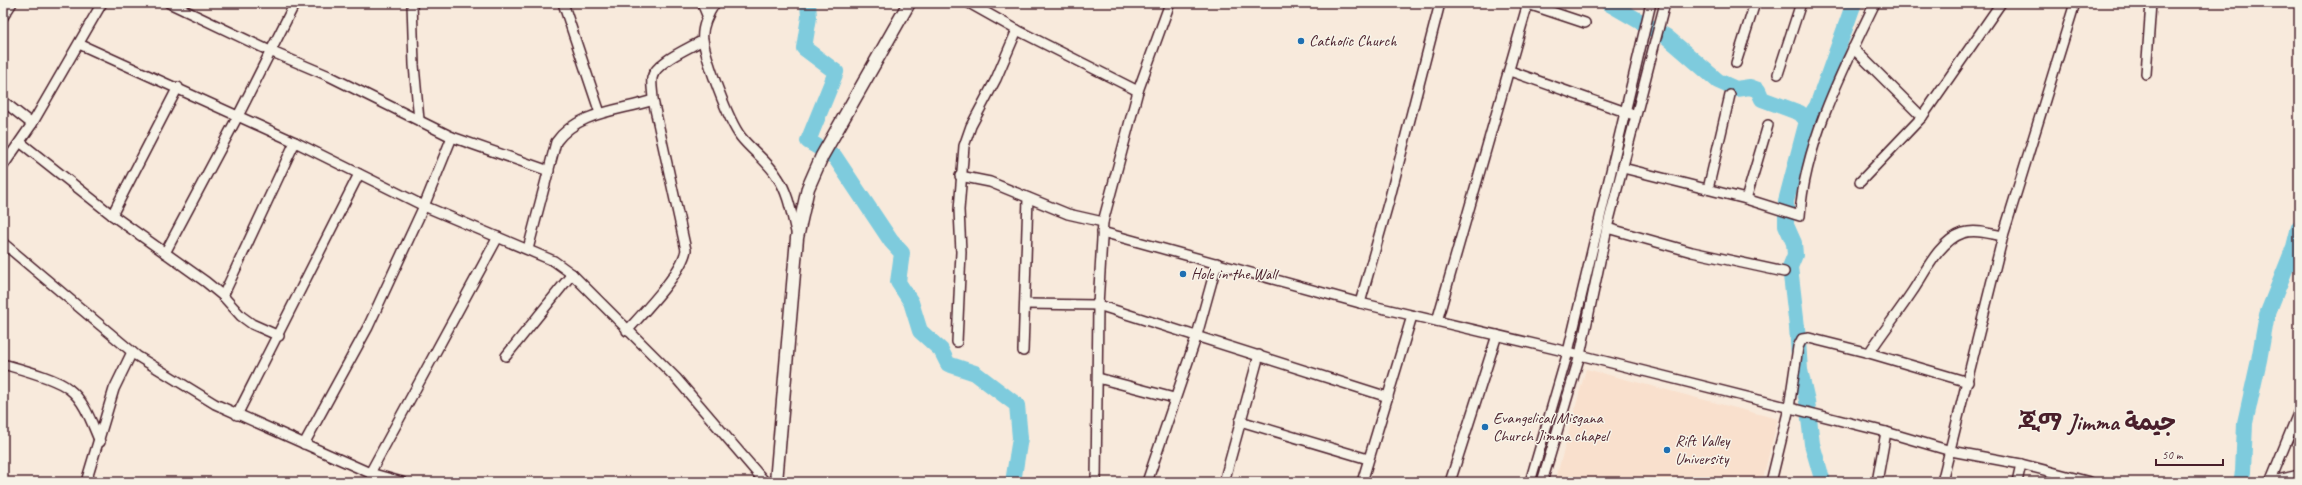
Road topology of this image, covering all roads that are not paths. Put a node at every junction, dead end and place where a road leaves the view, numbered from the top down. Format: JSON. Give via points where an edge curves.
{"nodes":[{"id":1,"x":12,"y":3,"type":"edge"},
{"id":2,"x":102,"y":3,"type":"edge"},
{"id":3,"x":169,"y":3,"type":"edge"},
{"id":4,"x":295,"y":3,"type":"edge"},
{"id":5,"x":412,"y":3,"type":"edge"},
{"id":6,"x":563,"y":3,"type":"edge"},
{"id":7,"x":702,"y":3,"type":"edge"},
{"id":8,"x":715,"y":3,"type":"edge"},
{"id":9,"x":909,"y":3,"type":"edge"},
{"id":10,"x":969,"y":3,"type":"edge"},
{"id":11,"x":1170,"y":3,"type":"edge"},
{"id":12,"x":1440,"y":3,"type":"edge"},
{"id":13,"x":1528,"y":3,"type":"edge"},
{"id":14,"x":1652,"y":3,"type":"edge"},
{"id":15,"x":1665,"y":3,"type":"edge"},
{"id":16,"x":1755,"y":3,"type":"edge"},
{"id":17,"x":1801,"y":3,"type":"edge"},
{"id":18,"x":1875,"y":3,"type":"edge"},
{"id":19,"x":2001,"y":3,"type":"edge"},
{"id":20,"x":2075,"y":3,"type":"edge"},
{"id":21,"x":2151,"y":3,"type":"edge"},
{"id":22,"x":707,"y":15,"type":"junction"},
{"id":23,"x":3,"y":17,"type":"edge"},
{"id":24,"x":1585,"y":23,"type":"dead end"},
{"id":25,"x":1017,"y":30,"type":"junction"},
{"id":26,"x":703,"y":40,"type":"junction"},
{"id":27,"x":79,"y":44,"type":"junction"},
{"id":28,"x":1853,"y":48,"type":"junction"},
{"id":29,"x":270,"y":51,"type":"junction"},
{"id":30,"x":1736,"y":63,"type":"dead end"},
{"id":31,"x":1510,"y":71,"type":"junction"},
{"id":32,"x":1778,"y":74,"type":"dead end"},
{"id":33,"x":2146,"y":74,"type":"dead end"},
{"id":34,"x":178,"y":87,"type":"junction"},
{"id":35,"x":1138,"y":91,"type":"junction"},
{"id":36,"x":1730,"y":94,"type":"dead end"},
{"id":37,"x":653,"y":100,"type":"junction"},
{"id":38,"x":3,"y":101,"type":"edge"},
{"id":39,"x":1625,"y":112,"type":"junction"},
{"id":40,"x":600,"y":113,"type":"junction"},
{"id":41,"x":1636,"y":115,"type":"junction"},
{"id":42,"x":238,"y":116,"type":"junction"},
{"id":43,"x":1922,"y":117,"type":"junction"},
{"id":44,"x":419,"y":120,"type":"junction"},
{"id":45,"x":32,"y":124,"type":"junction"},
{"id":46,"x":1768,"y":125,"type":"dead end"},
{"id":47,"x":452,"y":137,"type":"junction"},
{"id":48,"x":20,"y":142,"type":"junction"},
{"id":49,"x":295,"y":142,"type":"junction"},
{"id":50,"x":3,"y":166,"type":"edge"},
{"id":51,"x":1623,"y":168,"type":"junction"},
{"id":52,"x":548,"y":171,"type":"junction"},
{"id":53,"x":360,"y":174,"type":"junction"},
{"id":54,"x":960,"y":176,"type":"junction"},
{"id":55,"x":1860,"y":182,"type":"dead end"},
{"id":56,"x":1708,"y":189,"type":"junction"},
{"id":57,"x":1028,"y":198,"type":"junction"},
{"id":58,"x":1746,"y":199,"type":"junction"},
{"id":59,"x":424,"y":206,"type":"junction"},
{"id":60,"x":112,"y":215,"type":"junction"},
{"id":61,"x":1103,"y":222,"type":"junction"},
{"id":62,"x":1607,"y":228,"type":"junction"},
{"id":63,"x":1102,"y":232,"type":"junction"},
{"id":64,"x":2003,"y":236,"type":"junction"},
{"id":65,"x":498,"y":237,"type":"junction"},
{"id":66,"x":797,"y":238,"type":"junction"},
{"id":67,"x":3,"y":243,"type":"edge"},
{"id":68,"x":528,"y":249,"type":"junction"},
{"id":69,"x":165,"y":253,"type":"junction"},
{"id":70,"x":1217,"y":263,"type":"junction"},
{"id":71,"x":1784,"y":272,"type":"dead end"},
{"id":72,"x":572,"y":274,"type":"junction"},
{"id":73,"x":223,"y":296,"type":"junction"},
{"id":74,"x":1360,"y":303,"type":"junction"},
{"id":75,"x":1025,"y":304,"type":"junction"},
{"id":76,"x":1098,"y":305,"type":"junction"},
{"id":77,"x":1412,"y":316,"type":"junction"},
{"id":78,"x":1437,"y":320,"type":"junction"},
{"id":79,"x":627,"y":331,"type":"junction"},
{"id":80,"x":1497,"y":335,"type":"junction"},
{"id":81,"x":278,"y":336,"type":"junction"},
{"id":82,"x":1197,"y":336,"type":"junction"},
{"id":83,"x":957,"y":342,"type":"dead end"},
{"id":84,"x":1023,"y":351,"type":"dead end"},
{"id":85,"x":132,"y":352,"type":"junction"},
{"id":86,"x":1568,"y":352,"type":"junction"},
{"id":87,"x":1869,"y":353,"type":"junction"},
{"id":88,"x":1259,"y":355,"type":"junction"},
{"id":89,"x":1580,"y":355,"type":"junction"},
{"id":90,"x":506,"y":356,"type":"dead end"},
{"id":91,"x":3,"y":364,"type":"edge"},
{"id":92,"x":1098,"y":378,"type":"junction"},
{"id":93,"x":1968,"y":382,"type":"junction"},
{"id":94,"x":1388,"y":397,"type":"junction"},
{"id":95,"x":1174,"y":398,"type":"junction"},
{"id":96,"x":1790,"y":408,"type":"junction"},
{"id":97,"x":2299,"y":411,"type":"edge"},
{"id":98,"x":237,"y":415,"type":"junction"},
{"id":99,"x":1240,"y":421,"type":"junction"},
{"id":100,"x":1886,"y":432,"type":"junction"},
{"id":101,"x":100,"y":442,"type":"junction"},
{"id":102,"x":304,"y":444,"type":"junction"},
{"id":103,"x":1951,"y":451,"type":"junction"},
{"id":104,"x":1368,"y":459,"type":"junction"},
{"id":105,"x":2021,"y":464,"type":"junction"},
{"id":106,"x":370,"y":473,"type":"junction"},
{"id":107,"x":2299,"y":475,"type":"edge"},
{"id":108,"x":2281,"y":480,"type":"edge"},
{"id":109,"x":86,"y":482,"type":"edge"},
{"id":110,"x":402,"y":482,"type":"edge"},
{"id":111,"x":764,"y":482,"type":"edge"},
{"id":112,"x":776,"y":482,"type":"edge"},
{"id":113,"x":1096,"y":482,"type":"edge"},
{"id":114,"x":1147,"y":482,"type":"edge"},
{"id":115,"x":1224,"y":482,"type":"edge"},
{"id":116,"x":1362,"y":482,"type":"edge"},
{"id":117,"x":1450,"y":482,"type":"edge"},
{"id":118,"x":1530,"y":482,"type":"edge"},
{"id":119,"x":1542,"y":482,"type":"edge"},
{"id":120,"x":1771,"y":482,"type":"edge"},
{"id":121,"x":1877,"y":482,"type":"edge"},
{"id":122,"x":1942,"y":482,"type":"edge"},
{"id":123,"x":2017,"y":482,"type":"edge"},
{"id":124,"x":2090,"y":482,"type":"edge"},
{"id":125,"x":2270,"y":482,"type":"edge"}],
"edges":[{"from":1,"to":23,"type":"street"},
{"from":2,"to":27,"type":"street"},
{"from":3,"to":29,"type":"street"},
{"from":4,"to":29,"type":"street"},
{"from":5,"to":44,"type":"street"},
{"from":6,"to":40,"type":"street"},
{"from":7,"to":22,"type":"street"},
{"from":8,"to":22,"type":"street"},
{"from":9,"to":66,"type":"street","via":[[822,156],[808,188]]},
{"from":10,"to":25,"type":"street"},
{"from":11,"to":35,"type":"street"},
{"from":12,"to":74,"type":"street"},
{"from":13,"to":24,"type":"street"},
{"from":13,"to":31,"type":"street"},
{"from":14,"to":39,"type":"street"},
{"from":15,"to":41,"type":"street"},
{"from":16,"to":30,"type":"street"},
{"from":17,"to":32,"type":"street"},
{"from":18,"to":28,"type":"street"},
{"from":19,"to":43,"type":"street"},
{"from":20,"to":64,"type":"street"},
{"from":21,"to":33,"type":"street"},
{"from":22,"to":26,"type":"street"},
{"from":25,"to":35,"type":"street"},
{"from":25,"to":54,"type":"street","via":[[996,80],[971,126],[964,146]]},
{"from":26,"to":37,"type":"street","via":[[658,67],[652,77]]},
{"from":26,"to":66,"type":"street","via":[[727,113],[741,136],[779,178]]},
{"from":27,"to":34,"type":"street"},
{"from":27,"to":45,"type":"street"},
{"from":28,"to":43,"type":"street"},
{"from":28,"to":58,"type":"street","via":[[1814,143],[1802,193],[1800,216]]},
{"from":29,"to":42,"type":"street"},
{"from":29,"to":44,"type":"street"},
{"from":31,"to":39,"type":"street"},
{"from":31,"to":78,"type":"street"},
{"from":34,"to":42,"type":"street"},
{"from":34,"to":60,"type":"street"},
{"from":35,"to":61,"type":"street"},
{"from":36,"to":56,"type":"street"},
{"from":37,"to":40,"type":"street"},
{"from":37,"to":79,"type":"street","via":[[686,250],[683,261]]},
{"from":38,"to":45,"type":"street"},
{"from":39,"to":41,"type":"street"},
{"from":39,"to":86,"type":"street"},
{"from":40,"to":52,"type":"street","via":[[563,133],[556,142]]},
{"from":41,"to":51,"type":"street"},
{"from":42,"to":49,"type":"street"},
{"from":42,"to":69,"type":"street"},
{"from":43,"to":55,"type":"street"},
{"from":44,"to":47,"type":"street"},
{"from":45,"to":48,"type":"street"},
{"from":46,"to":58,"type":"street"},
{"from":47,"to":52,"type":"street"},
{"from":47,"to":59,"type":"street"},
{"from":48,"to":50,"type":"street"},
{"from":48,"to":60,"type":"street"},
{"from":49,"to":53,"type":"street"},
{"from":49,"to":73,"type":"street"},
{"from":51,"to":56,"type":"street"},
{"from":51,"to":62,"type":"street"},
{"from":52,"to":68,"type":"street"},
{"from":53,"to":59,"type":"street"},
{"from":53,"to":81,"type":"street"},
{"from":54,"to":57,"type":"street","via":[[990,182]]},
{"from":54,"to":83,"type":"street","via":[[961,252]]},
{"from":56,"to":58,"type":"street"},
{"from":57,"to":61,"type":"street","via":[[1068,214]]},
{"from":57,"to":75,"type":"street"},
{"from":59,"to":65,"type":"street"},
{"from":59,"to":102,"type":"street","via":[[368,327]]},
{"from":60,"to":69,"type":"street"},
{"from":61,"to":63,"type":"street"},
{"from":62,"to":71,"type":"street","via":[[1692,252]]},
{"from":62,"to":89,"type":"street"},
{"from":63,"to":70,"type":"street"},
{"from":63,"to":76,"type":"street"},
{"from":64,"to":87,"type":"street","via":[[1972,231],[1961,234],[1945,245]]},
{"from":64,"to":93,"type":"street"},
{"from":65,"to":68,"type":"street"},
{"from":65,"to":106,"type":"street"},
{"from":66,"to":112,"type":"street"},
{"from":67,"to":85,"type":"street"},
{"from":68,"to":72,"type":"street","via":[[554,261]]},
{"from":69,"to":73,"type":"street"},
{"from":70,"to":74,"type":"street"},
{"from":70,"to":82,"type":"street"},
{"from":72,"to":79,"type":"street"},
{"from":72,"to":90,"type":"street"},
{"from":73,"to":81,"type":"street","via":[[241,316]]},
{"from":74,"to":77,"type":"street"},
{"from":75,"to":76,"type":"street"},
{"from":75,"to":84,"type":"street"},
{"from":76,"to":82,"type":"street"},
{"from":76,"to":92,"type":"street"},
{"from":77,"to":78,"type":"street"},
{"from":77,"to":94,"type":"street"},
{"from":78,"to":80,"type":"street"},
{"from":79,"to":111,"type":"street","via":[[676,378]]},
{"from":80,"to":86,"type":"street"},
{"from":80,"to":117,"type":"street"},
{"from":81,"to":98,"type":"street"},
{"from":82,"to":88,"type":"street"},
{"from":82,"to":95,"type":"street"},
{"from":85,"to":98,"type":"street"},
{"from":85,"to":101,"type":"street","via":[[114,389]]},
{"from":86,"to":89,"type":"street"},
{"from":86,"to":118,"type":"street"},
{"from":87,"to":93,"type":"street"},
{"from":87,"to":96,"type":"street","via":[[1809,338],[1799,344]]},
{"from":88,"to":94,"type":"street"},
{"from":88,"to":99,"type":"street"},
{"from":89,"to":96,"type":"street"},
{"from":89,"to":119,"type":"street"},
{"from":91,"to":101,"type":"street","via":[[68,388],[77,397]]},
{"from":92,"to":95,"type":"street"},
{"from":92,"to":113,"type":"street"},
{"from":93,"to":103,"type":"street"},
{"from":94,"to":104,"type":"street"},
{"from":95,"to":114,"type":"street"},
{"from":96,"to":100,"type":"street"},
{"from":96,"to":120,"type":"street"},
{"from":97,"to":125,"type":"street"},
{"from":98,"to":102,"type":"street"},
{"from":99,"to":104,"type":"street"},
{"from":99,"to":115,"type":"street"},
{"from":100,"to":103,"type":"street"},
{"from":100,"to":121,"type":"street"},
{"from":101,"to":109,"type":"street"},
{"from":102,"to":106,"type":"street"},
{"from":103,"to":105,"type":"street"},
{"from":103,"to":122,"type":"street"},
{"from":104,"to":116,"type":"street"},
{"from":105,"to":123,"type":"street"},
{"from":105,"to":124,"type":"street"},
{"from":106,"to":110,"type":"street"},
{"from":107,"to":108,"type":"street"},
{"from":108,"to":125,"type":"street"}]}
